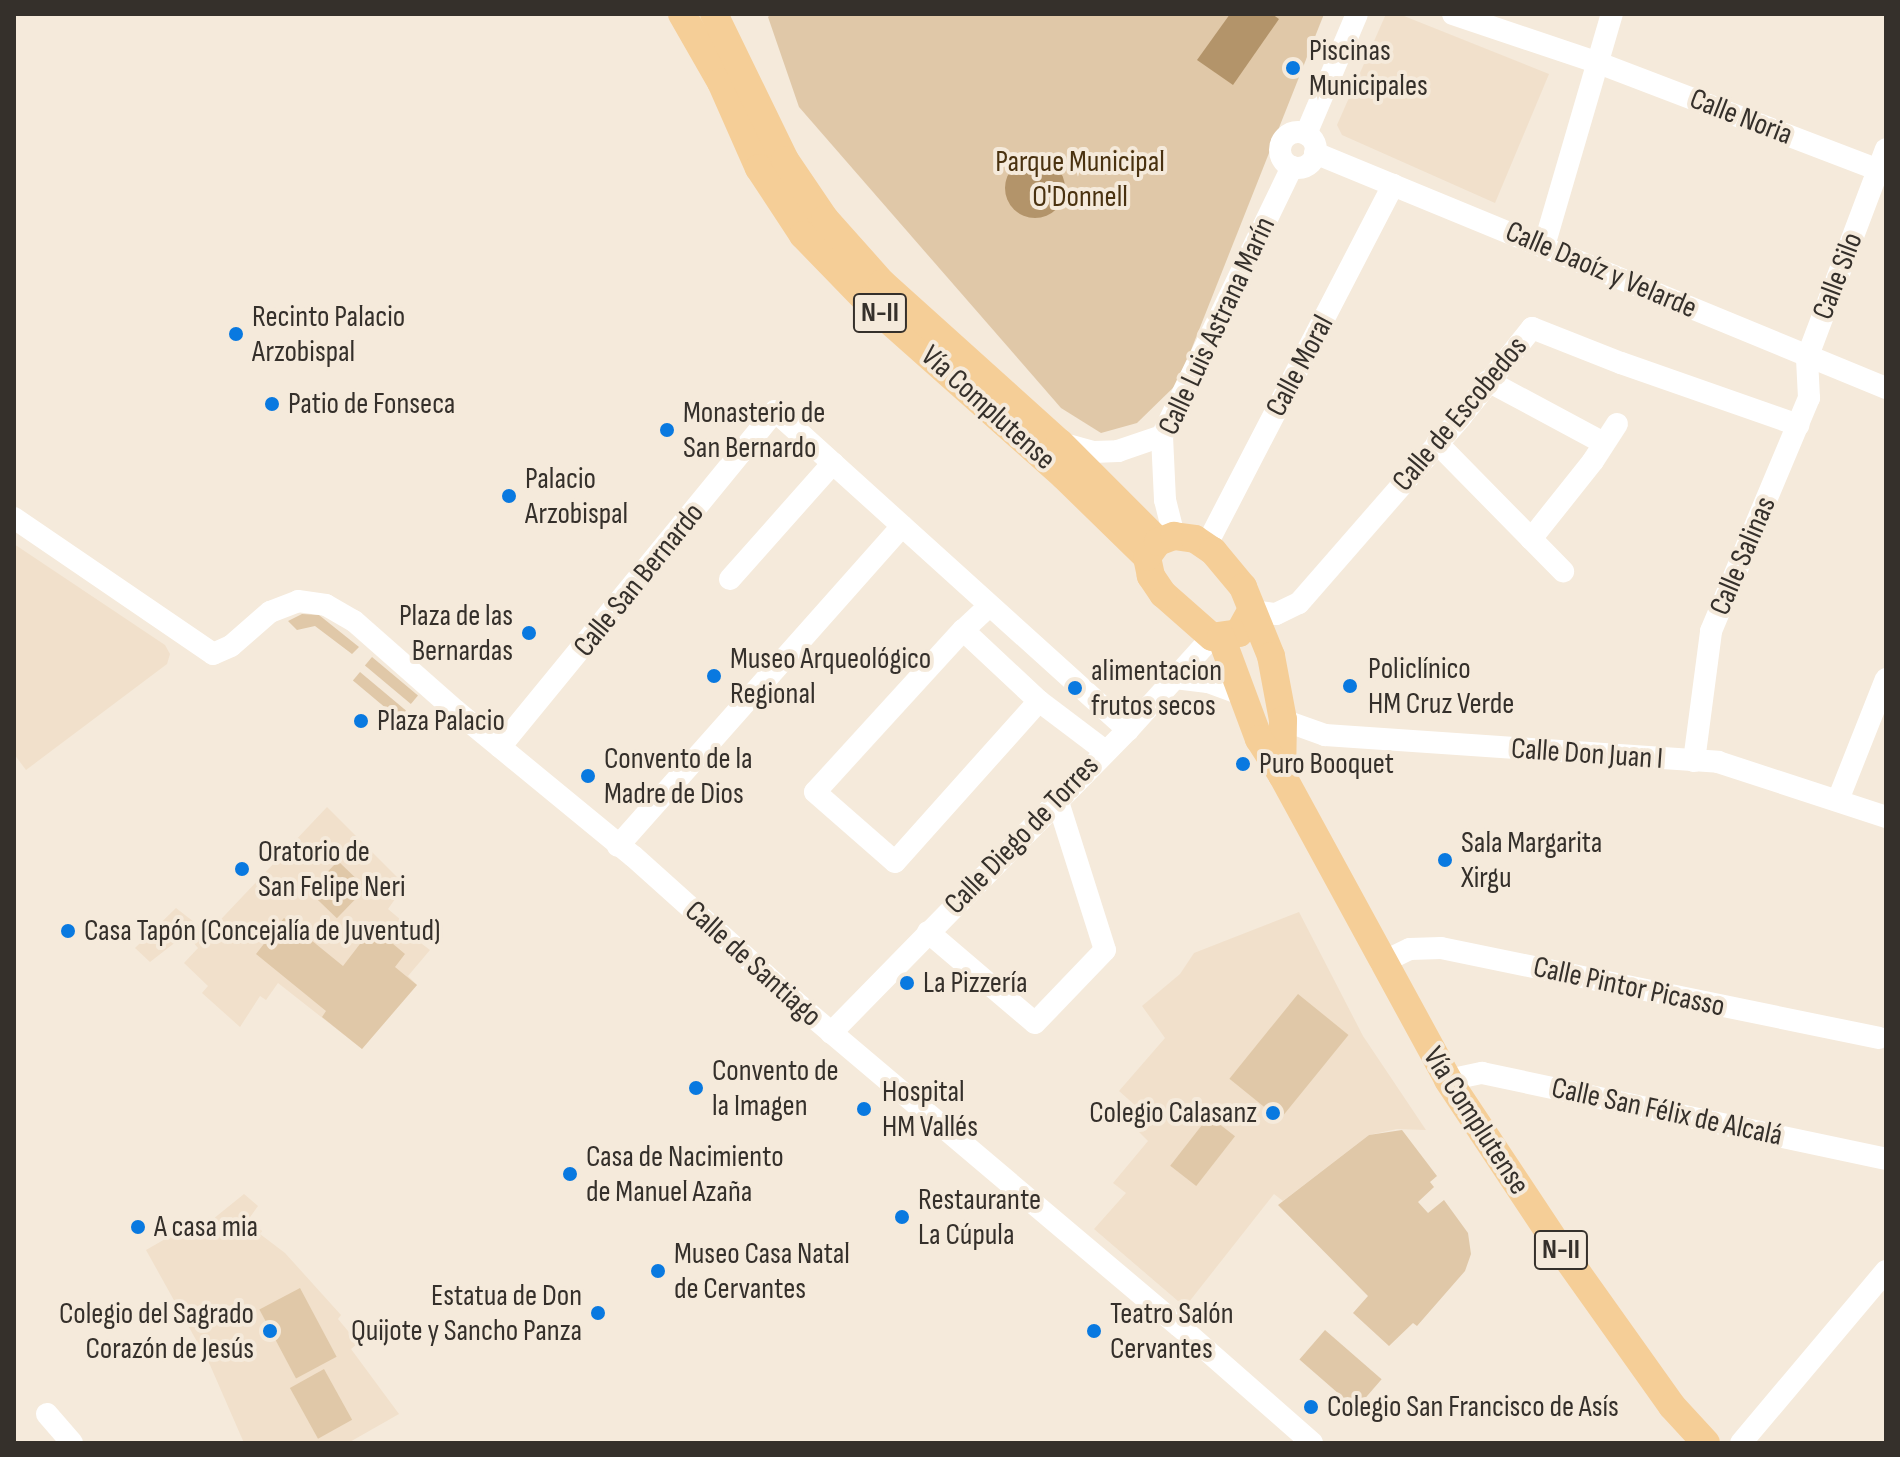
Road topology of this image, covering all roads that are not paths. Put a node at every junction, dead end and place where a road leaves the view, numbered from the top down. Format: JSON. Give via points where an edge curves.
{"nodes":[{"id":1,"x":682,"y":14,"type":"edge"},
{"id":2,"x":714,"y":14,"type":"edge"},
{"id":3,"x":1357,"y":14,"type":"edge"},
{"id":4,"x":1453,"y":14,"type":"edge"},
{"id":5,"x":1612,"y":14,"type":"edge"},
{"id":6,"x":1596,"y":62,"type":"junction"},
{"id":7,"x":1311,"y":144,"type":"junction"},
{"id":8,"x":1883,"y":164,"type":"edge"},
{"id":9,"x":1292,"y":167,"type":"junction"},
{"id":10,"x":1393,"y":185,"type":"junction"},
{"id":11,"x":1544,"y":246,"type":"junction"},
{"id":12,"x":1807,"y":358,"type":"junction"},
{"id":13,"x":1488,"y":381,"type":"junction"},
{"id":14,"x":1886,"y":388,"type":"edge"},
{"id":15,"x":1617,"y":424,"type":"dead end"},
{"id":16,"x":1798,"y":425,"type":"junction"},
{"id":17,"x":1162,"y":436,"type":"junction"},
{"id":18,"x":1602,"y":442,"type":"junction"},
{"id":19,"x":1060,"y":443,"type":"junction"},
{"id":20,"x":1437,"y":443,"type":"junction"},
{"id":21,"x":833,"y":463,"type":"junction"},
{"id":22,"x":14,"y":518,"type":"edge"},
{"id":23,"x":902,"y":526,"type":"junction"},
{"id":24,"x":1531,"y":539,"type":"junction"},
{"id":25,"x":1160,"y":545,"type":"junction"},
{"id":26,"x":1206,"y":546,"type":"junction"},
{"id":27,"x":1563,"y":571,"type":"dead end"},
{"id":28,"x":730,"y":579,"type":"dead end"},
{"id":29,"x":988,"y":607,"type":"junction"},
{"id":30,"x":1251,"y":611,"type":"junction"},
{"id":31,"x":963,"y":630,"type":"junction"},
{"id":32,"x":1217,"y":637,"type":"junction"},
{"id":33,"x":1175,"y":678,"type":"junction"},
{"id":34,"x":1886,"y":679,"type":"edge"},
{"id":35,"x":1243,"y":695,"type":"junction"},
{"id":36,"x":1039,"y":701,"type":"junction"},
{"id":37,"x":1283,"y":720,"type":"junction"},
{"id":38,"x":1128,"y":730,"type":"junction"},
{"id":39,"x":500,"y":747,"type":"junction"},
{"id":40,"x":1105,"y":751,"type":"junction"},
{"id":41,"x":1694,"y":761,"type":"junction"},
{"id":42,"x":1282,"y":775,"type":"junction"},
{"id":43,"x":1057,"y":799,"type":"junction"},
{"id":44,"x":1838,"y":800,"type":"junction"},
{"id":45,"x":1886,"y":817,"type":"edge"},
{"id":46,"x":618,"y":846,"type":"junction"},
{"id":47,"x":928,"y":932,"type":"junction"},
{"id":48,"x":1381,"y":963,"type":"junction"},
{"id":49,"x":831,"y":1033,"type":"junction"},
{"id":50,"x":1879,"y":1038,"type":"dead end"},
{"id":51,"x":1448,"y":1080,"type":"junction"},
{"id":52,"x":1886,"y":1159,"type":"edge"},
{"id":53,"x":1886,"y":1271,"type":"edge"},
{"id":54,"x":47,"y":1414,"type":"dead end"},
{"id":55,"x":72,"y":1443,"type":"edge"},
{"id":56,"x":1312,"y":1443,"type":"edge"},
{"id":57,"x":1706,"y":1443,"type":"edge"},
{"id":58,"x":1741,"y":1443,"type":"edge"}],
"edges":[{"from":1,"to":25,"type":"main road","name":"Vía Complutense","number":"N-II","via":[[721,82],[759,168],[803,235],[867,301],[1064,476]]},
{"from":2,"to":19,"type":"main road","name":"Vía Complutense","number":"N-II","via":[[785,160],[825,219],[882,283]]},
{"from":3,"to":7,"type":"street"},
{"from":4,"to":6,"type":"street","name":"Calle Noria"},
{"from":5,"to":6,"type":"street"},
{"from":6,"to":8,"type":"street","name":"Calle Noria"},
{"from":6,"to":11,"type":"street"},
{"from":7,"to":9,"type":"street","via":[[1309,164]]},
{"from":7,"to":9,"type":"street","via":[[1292,133],[1281,143],[1281,157]]},
{"from":7,"to":10,"type":"street","name":"Calle Daoíz y Velarde"},
{"from":8,"to":12,"type":"street","name":"Calle Silo"},
{"from":9,"to":17,"type":"street","name":"Calle Luis Astrana Marín"},
{"from":10,"to":11,"type":"street","name":"Calle Daoíz y Velarde"},
{"from":10,"to":26,"type":"street","name":"Calle Moral"},
{"from":11,"to":12,"type":"street","name":"Calle Daoíz y Velarde"},
{"from":12,"to":14,"type":"street","name":"Calle Daoíz y Velarde"},
{"from":12,"to":16,"type":"street","name":"Calle Salinas","via":[[1809,398]]},
{"from":13,"to":16,"type":"street","name":"Calle de Escobedos","via":[[1532,328]]},
{"from":13,"to":18,"type":"street"},
{"from":13,"to":20,"type":"street","name":"Calle de Escobedos"},
{"from":15,"to":18,"type":"street"},
{"from":16,"to":41,"type":"street","name":"Calle Salinas","via":[[1711,631]]},
{"from":17,"to":19,"type":"street","via":[[1118,451],[1093,452]]},
{"from":17,"to":25,"type":"street","name":"Calle Luis Astrana Marín"},
{"from":18,"to":24,"type":"street"},
{"from":19,"to":25,"type":"main road","name":"Vía Complutense","number":"N-II"},
{"from":20,"to":24,"type":"street"},
{"from":20,"to":30,"type":"street","name":"Calle de Escobedos","via":[[1299,603],[1276,614]]},
{"from":21,"to":23,"type":"street"},
{"from":21,"to":28,"type":"street"},
{"from":21,"to":39,"type":"street","name":"Calle San Bernardo","via":[[775,411]]},
{"from":22,"to":39,"type":"street","name":"Calle de Santiago","via":[[213,654],[231,646],[270,612],[298,601],[326,605],[354,621]]},
{"from":23,"to":29,"type":"street"},
{"from":23,"to":46,"type":"street"},
{"from":24,"to":27,"type":"street"},
{"from":25,"to":26,"type":"main road","via":[[1195,539]]},
{"from":25,"to":32,"type":"main road","via":[[1151,576],[1163,594]]},
{"from":26,"to":30,"type":"main road","name":"Vía Complutense","via":[[1243,587]]},
{"from":29,"to":31,"type":"street"},
{"from":29,"to":38,"type":"street"},
{"from":30,"to":32,"type":"main road","via":[[1239,633]]},
{"from":30,"to":37,"type":"main road","name":"Vía Complutense","number":"N-II","via":[[1271,656]]},
{"from":31,"to":36,"type":"street"},
{"from":31,"to":36,"type":"street","via":[[815,792],[895,862]]},
{"from":32,"to":33,"type":"street","name":"Calle Diego de Torres"},
{"from":32,"to":35,"type":"main road","name":"Vía Complutense","number":"N-II"},
{"from":33,"to":35,"type":"street","via":[[1208,682]]},
{"from":33,"to":38,"type":"street","name":"Calle Diego de Torres"},
{"from":34,"to":44,"type":"street"},
{"from":35,"to":42,"type":"main road","name":"Vía Complutense","number":"N-II","via":[[1259,739]]},
{"from":36,"to":40,"type":"street"},
{"from":37,"to":41,"type":"street","name":"Calle Don Juan I","via":[[1325,735]]},
{"from":37,"to":42,"type":"main road","name":"Vía Complutense","number":"N-II"},
{"from":38,"to":40,"type":"street","name":"Calle Diego de Torres"},
{"from":39,"to":46,"type":"street","name":"Calle de Santiago"},
{"from":40,"to":43,"type":"street","name":"Calle Diego de Torres"},
{"from":41,"to":44,"type":"street","name":"Calle Don Juan I","via":[[1718,762]]},
{"from":42,"to":48,"type":"main road","name":"Vía Complutense","number":"N-II"},
{"from":43,"to":47,"type":"street","name":"Calle Diego de Torres"},
{"from":43,"to":47,"type":"street","via":[[1105,950],[1035,1023]]},
{"from":44,"to":45,"type":"street","name":"Calle Don Juan I"},
{"from":46,"to":49,"type":"street","name":"Calle de Santiago"},
{"from":47,"to":49,"type":"street","name":"Calle Diego de Torres"},
{"from":48,"to":50,"type":"street","name":"Calle Pintor Picasso","via":[[1410,949],[1441,948]]},
{"from":48,"to":51,"type":"main road","name":"Vía Complutense","number":"N-II"},
{"from":49,"to":56,"type":"street","name":"Calle de Santiago"},
{"from":51,"to":52,"type":"street","name":"Calle San Félix de Alcalá","via":[[1482,1073]]},
{"from":51,"to":57,"type":"main road","name":"Vía Complutense","number":"N-II","via":[[1672,1406]]},
{"from":53,"to":58,"type":"street"},
{"from":54,"to":55,"type":"street"}]}
